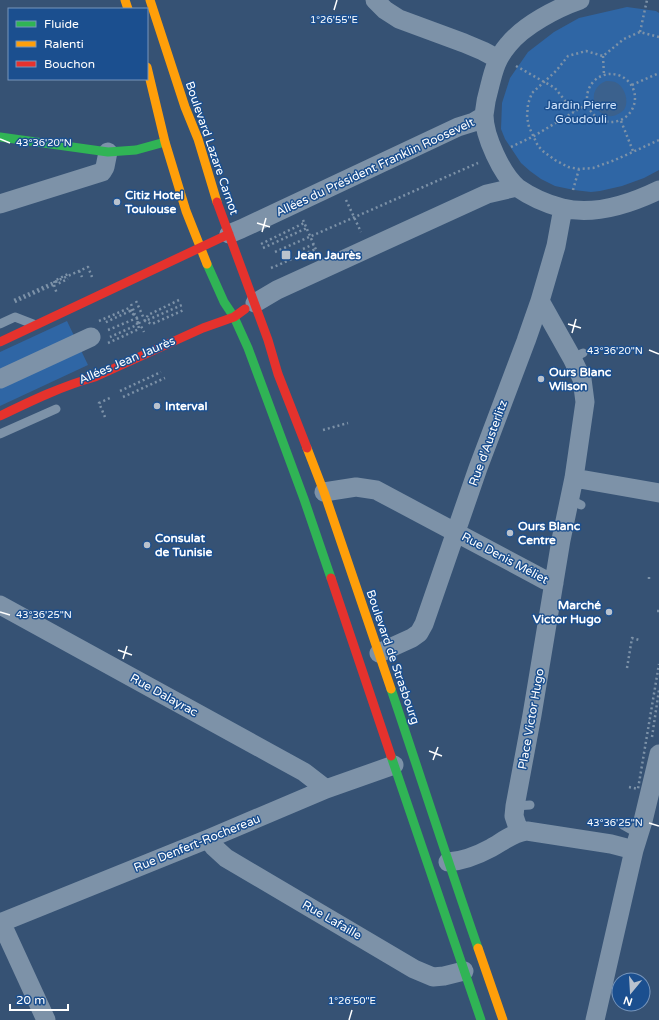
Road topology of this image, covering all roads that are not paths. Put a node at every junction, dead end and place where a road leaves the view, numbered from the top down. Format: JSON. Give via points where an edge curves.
{"nodes":[{"id":1,"x":150,"y":0,"type":"edge"},
{"id":2,"x":376,"y":0,"type":"edge"},
{"id":3,"x":580,"y":0,"type":"edge"},
{"id":4,"x":498,"y":59,"type":"junction"},
{"id":5,"x":148,"y":72,"type":"edge"},
{"id":6,"x":484,"y":116,"type":"junction"},
{"id":7,"x":0,"y":137,"type":"edge"},
{"id":8,"x":165,"y":142,"type":"junction"},
{"id":9,"x":108,"y":152,"type":"junction"},
{"id":10,"x":517,"y":187,"type":"junction"},
{"id":11,"x":659,"y":190,"type":"edge"},
{"id":12,"x":0,"y":204,"type":"edge"},
{"id":13,"x":563,"y":208,"type":"junction"},
{"id":14,"x":229,"y":234,"type":"junction"},
{"id":15,"x":200,"y":247,"type":"junction"},
{"id":16,"x":540,"y":301,"type":"junction"},
{"id":17,"x":255,"y":303,"type":"junction"},
{"id":18,"x":234,"y":317,"type":"junction"},
{"id":19,"x":0,"y":324,"type":"edge"},
{"id":20,"x":36,"y":325,"type":"junction"},
{"id":21,"x":100,"y":334,"type":"road end"},
{"id":22,"x":0,"y":342,"type":"edge"},
{"id":23,"x":0,"y":379,"type":"edge"},
{"id":24,"x":56,"y":409,"type":"dead end"},
{"id":25,"x":0,"y":416,"type":"edge"},
{"id":26,"x":0,"y":434,"type":"edge"},
{"id":27,"x":324,"y":492,"type":"junction"},
{"id":28,"x":575,"y":493,"type":"junction"},
{"id":29,"x":659,"y":494,"type":"edge"},
{"id":30,"x":456,"y":532,"type":"junction"},
{"id":31,"x":554,"y":583,"type":"junction"},
{"id":32,"x":0,"y":605,"type":"edge"},
{"id":33,"x":379,"y":654,"type":"junction"},
{"id":34,"x":655,"y":748,"type":"edge"},
{"id":35,"x":394,"y":764,"type":"junction"},
{"id":36,"x":326,"y":789,"type":"junction"},
{"id":37,"x":519,"y":831,"type":"junction"},
{"id":38,"x":632,"y":836,"type":"junction"},
{"id":39,"x":208,"y":839,"type":"junction"},
{"id":40,"x":448,"y":862,"type":"junction"},
{"id":41,"x":1,"y":922,"type":"edge"},
{"id":42,"x":464,"y":970,"type":"junction"},
{"id":43,"x":46,"y":1020,"type":"edge"},
{"id":44,"x":481,"y":1020,"type":"edge"},
{"id":45,"x":503,"y":1020,"type":"edge"},
{"id":46,"x":595,"y":1020,"type":"edge"}],
"edges":[{"from":1,"to":14,"type":"main road","name":"Boulevard Lazare Carnot"},
{"from":2,"to":4,"type":"street","via":[[399,19],[464,43]]},
{"from":3,"to":4,"type":"street","via":[[531,26],[510,43]]},
{"from":4,"to":6,"type":"street","via":[[486,99]]},
{"from":5,"to":8,"type":"main road"},
{"from":6,"to":10,"type":"street","via":[[490,144],[506,174]]},
{"from":6,"to":14,"type":"street","name":"Allées du Président Franklin Roosevelt"},
{"from":7,"to":9,"type":"main road"},
{"from":8,"to":9,"type":"main road","via":[[136,150]]},
{"from":8,"to":15,"type":"main road"},
{"from":9,"to":12,"type":"street","via":[[102,172]]},
{"from":10,"to":13,"type":"street","via":[[537,199]]},
{"from":10,"to":17,"type":"street","via":[[487,194],[277,290]]},
{"from":11,"to":13,"type":"street","via":[[631,202],[596,210]]},
{"from":13,"to":16,"type":"street","name":"Rue d'Austerlitz","via":[[556,246]]},
{"from":14,"to":15,"type":"main road","name":"Allées du Président Franklin Roosevelt"},
{"from":14,"to":17,"type":"main road","name":"Boulevard Lazare Carnot"},
{"from":15,"to":18,"type":"main road","via":[[224,302]]},
{"from":15,"to":20,"type":"main road"},
{"from":16,"to":28,"type":"street","name":"Place Victor Hugo","via":[[578,355],[585,402]]},
{"from":16,"to":30,"type":"street","name":"Rue d'Austerlitz"},
{"from":17,"to":18,"type":"main road"},
{"from":17,"to":27,"type":"main road","name":"Boulevard de Strasbourg","via":[[278,374]]},
{"from":18,"to":25,"type":"main road","name":"Allées Jean Jaurès","via":[[194,332],[95,377],[44,395]]},
{"from":18,"to":35,"type":"main road","via":[[304,499]]},
{"from":19,"to":20,"type":"lane","via":[[15,317]]},
{"from":20,"to":22,"type":"main road"},
{"from":21,"to":23,"type":"street"},
{"from":24,"to":26,"type":"lane"},
{"from":27,"to":30,"type":"street","name":"Rue Denis Méliet","via":[[356,487],[376,490]]},
{"from":27,"to":33,"type":"main road","name":"Boulevard de Strasbourg"},
{"from":28,"to":29,"type":"street"},
{"from":28,"to":31,"type":"street","name":"Place Victor Hugo"},
{"from":30,"to":31,"type":"street","name":"Rue Denis Méliet"},
{"from":30,"to":33,"type":"street","name":"Rue d'Austerlitz","via":[[419,632]]},
{"from":31,"to":37,"type":"street","name":"Place Victor Hugo","via":[[532,716],[523,806],[514,816]]},
{"from":32,"to":36,"type":"street","name":"Rue Dalayrac","via":[[304,772]]},
{"from":33,"to":40,"type":"main road","name":"Boulevard de Strasbourg"},
{"from":34,"to":38,"type":"street"},
{"from":35,"to":36,"type":"street","name":"Rue Denfert-Rochereau"},
{"from":35,"to":42,"type":"main road"},
{"from":36,"to":39,"type":"street","name":"Rue Denfert-Rochereau"},
{"from":37,"to":38,"type":"street","via":[[604,843]]},
{"from":37,"to":40,"type":"street","via":[[489,849],[465,859]]},
{"from":38,"to":46,"type":"street"},
{"from":39,"to":41,"type":"street","name":"Rue Denfert-Rochereau"},
{"from":39,"to":42,"type":"street","name":"Rue Lafaille","via":[[226,858],[408,965],[433,977]]},
{"from":40,"to":45,"type":"main road","name":"Boulevard de Strasbourg"},
{"from":41,"to":43,"type":"street"},
{"from":42,"to":44,"type":"main road"}]}
